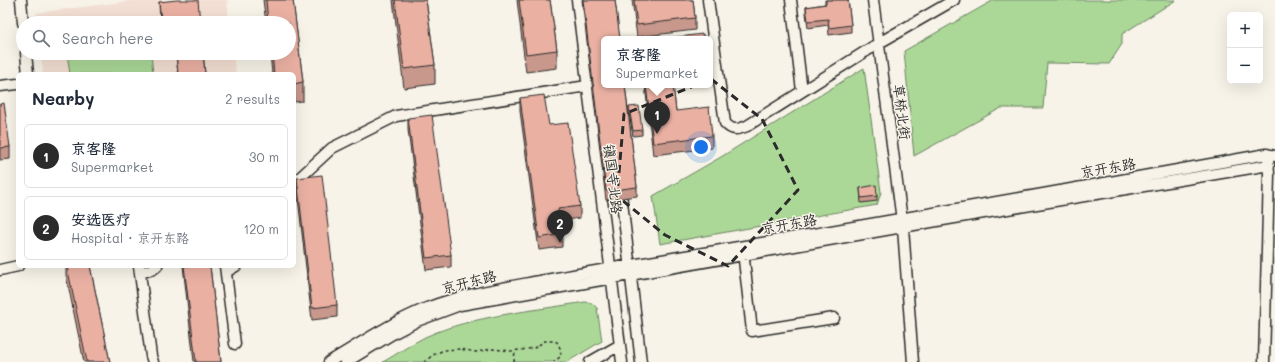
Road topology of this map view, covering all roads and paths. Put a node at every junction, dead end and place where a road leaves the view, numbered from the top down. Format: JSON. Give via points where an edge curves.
{"nodes":[{"id":1,"x":21,"y":0,"type":"edge"},
{"id":2,"x":577,"y":0,"type":"edge"},
{"id":3,"x":708,"y":0,"type":"edge"},
{"id":4,"x":791,"y":0,"type":"edge"},
{"id":5,"x":873,"y":0,"type":"edge"},
{"id":6,"x":954,"y":0,"type":"edge"},
{"id":7,"x":23,"y":16,"type":"edge"},
{"id":8,"x":712,"y":36,"type":"edge"},
{"id":9,"x":713,"y":43,"type":"edge"},
{"id":10,"x":879,"y":43,"type":"junction"},
{"id":11,"x":27,"y":60,"type":"edge"},
{"id":12,"x":28,"y":72,"type":"edge"},
{"id":13,"x":16,"y":84,"type":"edge"},
{"id":14,"x":0,"y":86,"type":"edge"},
{"id":15,"x":587,"y":86,"type":"junction"},
{"id":16,"x":802,"y":91,"type":"junction"},
{"id":17,"x":1271,"y":155,"type":"edge"},
{"id":18,"x":1269,"y":165,"type":"junction"},
{"id":19,"x":619,"y":177,"type":"edge"},
{"id":20,"x":296,"y":181,"type":"edge"},
{"id":21,"x":902,"y":223,"type":"junction"},
{"id":22,"x":743,"y":251,"type":"junction"},
{"id":23,"x":629,"y":265,"type":"junction"},
{"id":24,"x":16,"y":266,"type":"edge"},
{"id":25,"x":154,"y":268,"type":"edge"},
{"id":26,"x":611,"y":268,"type":"junction"},
{"id":27,"x":139,"y":269,"type":"edge"},
{"id":28,"x":226,"y":269,"type":"edge"},
{"id":29,"x":0,"y":270,"type":"edge"},
{"id":30,"x":631,"y":276,"type":"junction"},
{"id":31,"x":612,"y":279,"type":"junction"},
{"id":32,"x":834,"y":318,"type":"dead end"},
{"id":33,"x":235,"y":344,"type":"dead end"},
{"id":34,"x":620,"y":344,"type":"junction"},
{"id":35,"x":515,"y":350,"type":"junction"},
{"id":36,"x":153,"y":362,"type":"edge"},
{"id":37,"x":330,"y":362,"type":"edge"},
{"id":38,"x":346,"y":362,"type":"edge"},
{"id":39,"x":424,"y":362,"type":"edge"},
{"id":40,"x":514,"y":362,"type":"edge"},
{"id":41,"x":554,"y":362,"type":"edge"},
{"id":42,"x":590,"y":362,"type":"edge"},
{"id":43,"x":622,"y":362,"type":"edge"},
{"id":44,"x":641,"y":362,"type":"edge"},
{"id":45,"x":913,"y":362,"type":"edge"},
{"id":46,"x":1264,"y":362,"type":"edge"}],
"edges":[{"from":1,"to":7,"type":"street"},
{"from":2,"to":15,"type":"street","name":"镇国寺北路"},
{"from":3,"to":8,"type":"street"},
{"from":4,"to":16,"type":"street"},
{"from":5,"to":10,"type":"street","name":"草桥北街"},
{"from":6,"to":10,"type":"street"},
{"from":9,"to":16,"type":"street","via":[[725,123],[733,130],[747,126]]},
{"from":10,"to":16,"type":"street"},
{"from":10,"to":21,"type":"street","name":"草桥北街"},
{"from":11,"to":12,"type":"street"},
{"from":13,"to":14,"type":"street"},
{"from":15,"to":20,"type":"street","via":[[396,116],[332,148]]},
{"from":15,"to":26,"type":"street","name":"镇国寺北路"},
{"from":17,"to":18,"type":"street"},
{"from":17,"to":21,"type":"street","name":"京开东路"},
{"from":18,"to":21,"type":"street","name":"京开东路"},
{"from":18,"to":46,"type":"street"},
{"from":19,"to":23,"type":"street","name":"镇国寺北路"},
{"from":21,"to":22,"type":"street","name":"京开东路"},
{"from":21,"to":45,"type":"street","name":"草桥北街"},
{"from":22,"to":23,"type":"street","name":"京开东路"},
{"from":22,"to":30,"type":"street","name":"京开东路"},
{"from":22,"to":32,"type":"street","via":[[752,331]]},
{"from":23,"to":26,"type":"street","name":"京开东路"},
{"from":23,"to":30,"type":"street","name":"镇国寺北路"},
{"from":24,"to":29,"type":"street"},
{"from":25,"to":27,"type":"street"},
{"from":26,"to":31,"type":"street","name":"镇国寺北路"},
{"from":26,"to":37,"type":"street","name":"京开东路","via":[[486,291],[429,307],[393,324]]},
{"from":27,"to":36,"type":"street"},
{"from":28,"to":33,"type":"street"},
{"from":30,"to":31,"type":"street","name":"京开东路"},
{"from":30,"to":44,"type":"street","name":"镇国寺北路"},
{"from":31,"to":34,"type":"street","name":"镇国寺北路"},
{"from":31,"to":38,"type":"street","name":"京开东路","via":[[460,305],[417,321]]},
{"from":34,"to":42,"type":"street"},
{"from":34,"to":43,"type":"street","name":"镇国寺北路"},
{"from":35,"to":39,"type":"path","via":[[444,350]]},
{"from":35,"to":40,"type":"path"},
{"from":35,"to":41,"type":"path","via":[[534,348],[545,341],[554,341],[559,345],[561,352]]}]}
